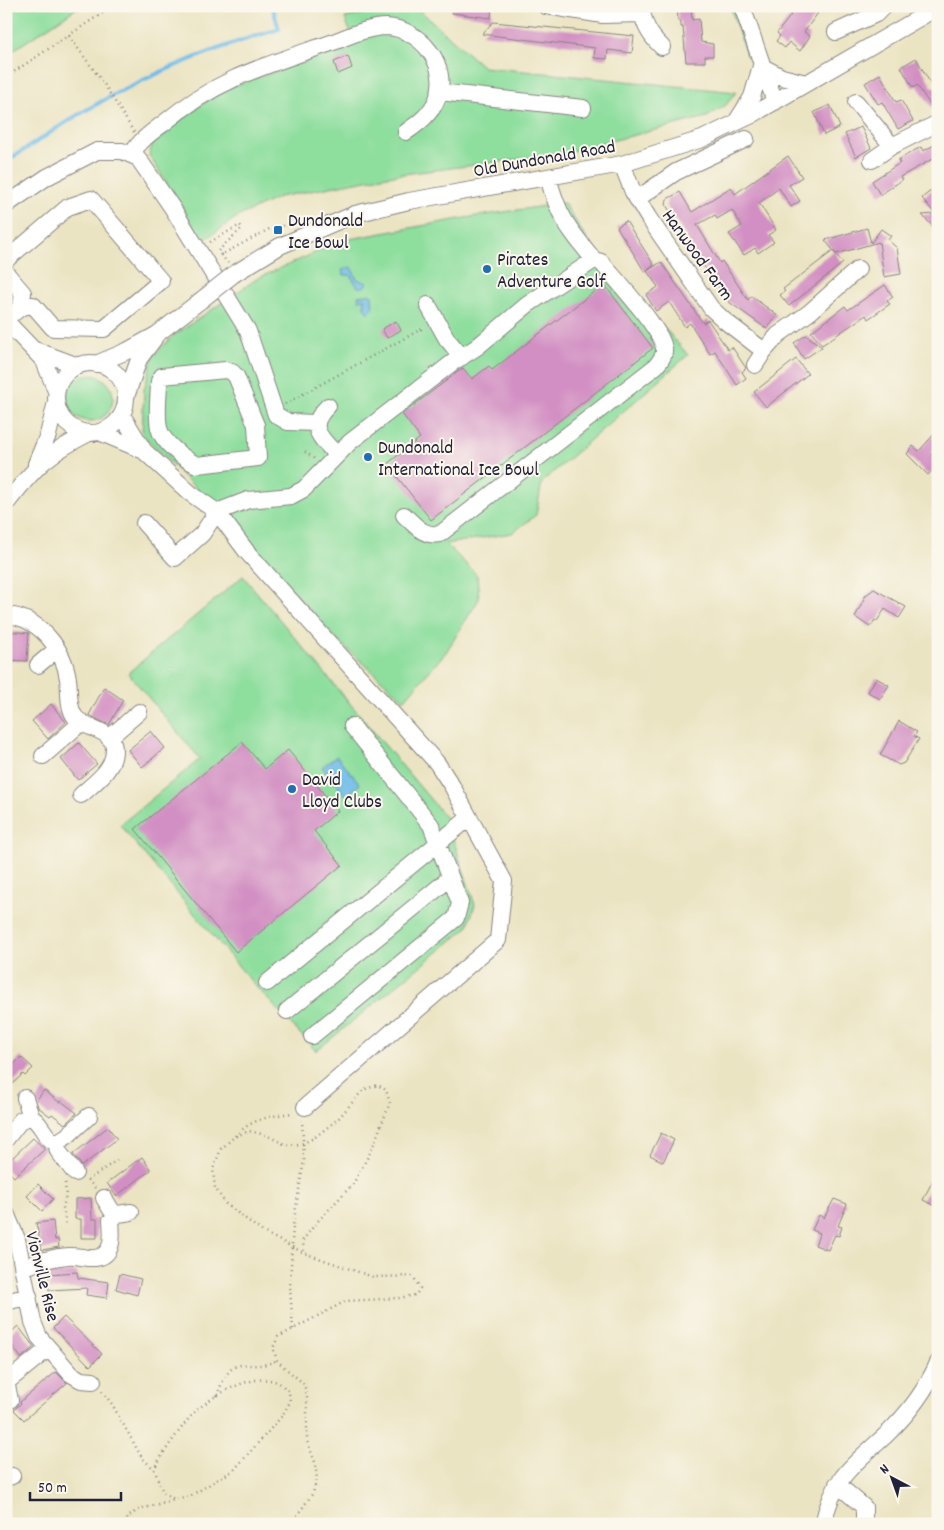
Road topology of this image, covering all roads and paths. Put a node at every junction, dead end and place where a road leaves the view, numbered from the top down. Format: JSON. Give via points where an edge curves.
{"nodes":[{"id":1,"x":18,"y":6,"type":"edge"},
{"id":2,"x":113,"y":6,"type":"edge"},
{"id":3,"x":546,"y":6,"type":"edge"},
{"id":4,"x":742,"y":6,"type":"edge"},
{"id":5,"x":884,"y":6,"type":"edge"},
{"id":6,"x":938,"y":7,"type":"edge"},
{"id":7,"x":642,"y":10,"type":"edge"},
{"id":8,"x":6,"y":14,"type":"edge"},
{"id":9,"x":836,"y":32,"type":"dead end"},
{"id":10,"x":69,"y":36,"type":"junction"},
{"id":11,"x":662,"y":47,"type":"dead end"},
{"id":12,"x":762,"y":66,"type":"junction"},
{"id":13,"x":6,"y":77,"type":"edge"},
{"id":14,"x":806,"y":83,"type":"junction"},
{"id":15,"x":439,"y":92,"type":"junction"},
{"id":16,"x":774,"y":102,"type":"junction"},
{"id":17,"x":856,"y":102,"type":"dead end"},
{"id":18,"x":583,"y":108,"type":"dead end"},
{"id":19,"x":938,"y":122,"type":"edge"},
{"id":20,"x":733,"y":125,"type":"junction"},
{"id":21,"x":130,"y":129,"type":"dead end"},
{"id":22,"x":406,"y":132,"type":"dead end"},
{"id":23,"x":746,"y":140,"type":"dead end"},
{"id":24,"x":892,"y":146,"type":"junction"},
{"id":25,"x":132,"y":154,"type":"junction"},
{"id":26,"x":872,"y":160,"type":"dead end"},
{"id":27,"x":622,"y":164,"type":"junction"},
{"id":28,"x":548,"y":177,"type":"junction"},
{"id":29,"x":637,"y":199,"type":"junction"},
{"id":30,"x":6,"y":205,"type":"edge"},
{"id":31,"x":293,"y":226,"type":"dead end"},
{"id":32,"x":198,"y":250,"type":"junction"},
{"id":33,"x":6,"y":260,"type":"edge"},
{"id":34,"x":594,"y":260,"type":"junction"},
{"id":35,"x":858,"y":268,"type":"dead end"},
{"id":36,"x":6,"y":273,"type":"edge"},
{"id":37,"x":26,"y":302,"type":"junction"},
{"id":38,"x":428,"y":305,"type":"dead end"},
{"id":39,"x":6,"y":321,"type":"edge"},
{"id":40,"x":437,"y":321,"type":"junction"},
{"id":41,"x":156,"y":336,"type":"junction"},
{"id":42,"x":35,"y":350,"type":"junction"},
{"id":43,"x":764,"y":350,"type":"junction"},
{"id":44,"x":462,"y":357,"type":"junction"},
{"id":45,"x":96,"y":364,"type":"junction"},
{"id":46,"x":755,"y":364,"type":"dead end"},
{"id":47,"x":78,"y":366,"type":"junction"},
{"id":48,"x":56,"y":397,"type":"junction"},
{"id":49,"x":126,"y":397,"type":"junction"},
{"id":50,"x":272,"y":403,"type":"junction"},
{"id":51,"x":328,"y":406,"type":"dead end"},
{"id":52,"x":122,"y":415,"type":"junction"},
{"id":53,"x":253,"y":419,"type":"junction"},
{"id":54,"x":316,"y":423,"type":"junction"},
{"id":55,"x":94,"y":433,"type":"junction"},
{"id":56,"x":144,"y":451,"type":"junction"},
{"id":57,"x":337,"y":455,"type":"junction"},
{"id":58,"x":34,"y":469,"type":"junction"},
{"id":59,"x":6,"y":504,"type":"edge"},
{"id":60,"x":217,"y":512,"type":"junction"},
{"id":61,"x":404,"y":515,"type":"dead end"},
{"id":62,"x":144,"y":523,"type":"dead end"},
{"id":63,"x":6,"y":615,"type":"edge"},
{"id":64,"x":57,"y":649,"type":"junction"},
{"id":65,"x":38,"y":665,"type":"dead end"},
{"id":66,"x":139,"y":712,"type":"dead end"},
{"id":67,"x":82,"y":722,"type":"junction"},
{"id":68,"x":352,"y":726,"type":"dead end"},
{"id":69,"x":109,"y":738,"type":"junction"},
{"id":70,"x":43,"y":756,"type":"dead end"},
{"id":71,"x":81,"y":794,"type":"dead end"},
{"id":72,"x":469,"y":818,"type":"junction"},
{"id":73,"x":437,"y":844,"type":"junction"},
{"id":74,"x":450,"y":878,"type":"junction"},
{"id":75,"x":267,"y":983,"type":"dead end"},
{"id":76,"x":287,"y":1011,"type":"dead end"},
{"id":77,"x":312,"y":1036,"type":"dead end"},
{"id":78,"x":25,"y":1098,"type":"dead end"},
{"id":79,"x":305,"y":1107,"type":"junction"},
{"id":80,"x":89,"y":1116,"type":"dead end"},
{"id":81,"x":30,"y":1117,"type":"junction"},
{"id":82,"x":234,"y":1137,"type":"junction"},
{"id":83,"x":6,"y":1139,"type":"edge"},
{"id":84,"x":56,"y":1143,"type":"junction"},
{"id":85,"x":302,"y":1143,"type":"junction"},
{"id":86,"x":117,"y":1160,"type":"dead end"},
{"id":87,"x":68,"y":1176,"type":"joint"},
{"id":88,"x":104,"y":1198,"type":"joint"},
{"id":89,"x":131,"y":1212,"type":"dead end"},
{"id":90,"x":6,"y":1213,"type":"edge"},
{"id":91,"x":115,"y":1216,"type":"junction"},
{"id":92,"x":66,"y":1226,"type":"dead end"},
{"id":93,"x":12,"y":1241,"type":"edge"},
{"id":94,"x":293,"y":1246,"type":"junction"},
{"id":95,"x":304,"y":1253,"type":"junction"},
{"id":96,"x":22,"y":1268,"type":"junction"},
{"id":97,"x":29,"y":1296,"type":"junction"},
{"id":98,"x":10,"y":1301,"type":"dead end"},
{"id":99,"x":293,"y":1329,"type":"junction"},
{"id":100,"x":48,"y":1349,"type":"junction"},
{"id":101,"x":277,"y":1360,"type":"junction"},
{"id":102,"x":938,"y":1363,"type":"edge"},
{"id":103,"x":7,"y":1381,"type":"edge"},
{"id":104,"x":92,"y":1381,"type":"joint"},
{"id":105,"x":218,"y":1396,"type":"junction"},
{"id":106,"x":10,"y":1400,"type":"dead end"},
{"id":107,"x":154,"y":1469,"type":"junction"},
{"id":108,"x":837,"y":1484,"type":"junction"},
{"id":109,"x":174,"y":1499,"type":"junction"},
{"id":110,"x":129,"y":1524,"type":"edge"},
{"id":111,"x":291,"y":1524,"type":"edge"},
{"id":112,"x":823,"y":1524,"type":"edge"},
{"id":113,"x":864,"y":1524,"type":"edge"}],
"edges":[{"from":1,"to":8,"type":"path"},
{"from":2,"to":10,"type":"path"},
{"from":3,"to":7,"type":"street","via":[[603,15]]},
{"from":4,"to":12,"type":"street"},
{"from":5,"to":9,"type":"street","via":[[876,14]]},
{"from":6,"to":14,"type":"street","name":"Old Dundonald Road"},
{"from":7,"to":11,"type":"street","via":[[653,38]]},
{"from":10,"to":13,"type":"path"},
{"from":10,"to":21,"type":"path","via":[[104,84]]},
{"from":12,"to":14,"type":"street","via":[[782,77]]},
{"from":12,"to":16,"type":"street"},
{"from":12,"to":20,"type":"street","via":[[752,97]]},
{"from":14,"to":16,"type":"street","name":"Old Dundonald Road"},
{"from":15,"to":18,"type":"street"},
{"from":15,"to":22,"type":"street","via":[[430,112]]},
{"from":15,"to":25,"type":"street","via":[[440,76],[427,46],[414,35],[385,27],[361,32],[215,86],[141,141]]},
{"from":16,"to":20,"type":"street","name":"Old Dundonald Road"},
{"from":17,"to":24,"type":"street"},
{"from":19,"to":24,"type":"street"},
{"from":20,"to":27,"type":"street","name":"Old Dundonald Road","via":[[702,139]]},
{"from":23,"to":29,"type":"street","via":[[676,172]]},
{"from":24,"to":26,"type":"street"},
{"from":25,"to":30,"type":"street","via":[[97,151],[47,177]]},
{"from":25,"to":32,"type":"street","via":[[142,162]]},
{"from":27,"to":28,"type":"street","name":"Old Dundonald Road"},
{"from":27,"to":29,"type":"street","name":"Hanwood Farm"},
{"from":28,"to":34,"type":"street","via":[[562,218]]},
{"from":28,"to":41,"type":"street","name":"Old Dundonald Road","bridge":true,"via":[[409,201],[355,214],[280,246],[234,274]]},
{"from":29,"to":43,"type":"street","name":"Hanwood Farm","via":[[711,308]]},
{"from":31,"to":32,"type":"path","via":[[275,226],[221,255],[218,251],[242,228],[240,225]]},
{"from":32,"to":50,"type":"street","via":[[248,331]]},
{"from":33,"to":37,"type":"street","via":[[68,207],[92,199],[161,281],[104,329],[53,328]]},
{"from":34,"to":44,"type":"street","via":[[527,305]]},
{"from":34,"to":61,"type":"street","via":[[600,262],[655,329],[664,348],[656,366],[440,534],[423,532]]},
{"from":35,"to":43,"type":"street","via":[[810,312],[783,330]]},
{"from":36,"to":37,"type":"street"},
{"from":37,"to":39,"type":"street"},
{"from":38,"to":40,"type":"street"},
{"from":39,"to":42,"type":"street"},
{"from":40,"to":44,"type":"street"},
{"from":40,"to":50,"type":"path","via":[[280,408],[276,396]]},
{"from":41,"to":45,"type":"street","name":"Old Dundonald Road"},
{"from":41,"to":49,"type":"street","name":"Old Dundonald Road","via":[[140,359]]},
{"from":42,"to":47,"type":"street"},
{"from":42,"to":48,"type":"street","via":[[49,370]]},
{"from":43,"to":46,"type":"street"},
{"from":44,"to":57,"type":"street"},
{"from":45,"to":47,"type":"street"},
{"from":45,"to":49,"type":"street","via":[[116,374]]},
{"from":47,"to":48,"type":"street","via":[[65,375]]},
{"from":48,"to":55,"type":"street","via":[[59,412],[68,425]]},
{"from":48,"to":58,"type":"street","via":[[48,435]]},
{"from":49,"to":52,"type":"street"},
{"from":50,"to":53,"type":"street"},
{"from":50,"to":54,"type":"street","via":[[276,415],[288,422]]},
{"from":51,"to":54,"type":"street","via":[[318,415]]},
{"from":52,"to":55,"type":"street","via":[[114,424]]},
{"from":52,"to":56,"type":"street"},
{"from":53,"to":53,"type":"street","via":[[258,458],[197,465],[188,461],[164,438],[159,428],[159,381],[162,376],[232,372]]},
{"from":54,"to":57,"type":"street","via":[[318,432]]},
{"from":55,"to":56,"type":"street"},
{"from":55,"to":58,"type":"street","via":[[59,448]]},
{"from":56,"to":60,"type":"street","via":[[190,493]]},
{"from":57,"to":60,"type":"street","via":[[304,489],[291,496],[248,500]]},
{"from":58,"to":59,"type":"street"},
{"from":60,"to":62,"type":"street","via":[[202,534],[175,558]]},
{"from":60,"to":72,"type":"street","via":[[246,552],[437,764]]},
{"from":63,"to":64,"type":"street","via":[[34,623]]},
{"from":64,"to":65,"type":"street"},
{"from":64,"to":67,"type":"street","via":[[66,668],[71,708]]},
{"from":66,"to":69,"type":"street"},
{"from":67,"to":69,"type":"street"},
{"from":67,"to":70,"type":"street"},
{"from":68,"to":73,"type":"street","via":[[430,825]]},
{"from":69,"to":71,"type":"street","via":[[114,747],[106,773]]},
{"from":72,"to":73,"type":"street"},
{"from":72,"to":79,"type":"street","via":[[504,881],[498,940]]},
{"from":73,"to":74,"type":"street"},
{"from":73,"to":75,"type":"street"},
{"from":74,"to":76,"type":"street"},
{"from":74,"to":77,"type":"street","via":[[460,903],[456,918]]},
{"from":78,"to":81,"type":"street"},
{"from":79,"to":82,"type":"path","via":[[244,1126]]},
{"from":79,"to":85,"type":"path","via":[[301,1124]]},
{"from":80,"to":84,"type":"street"},
{"from":81,"to":83,"type":"street","via":[[22,1120]]},
{"from":81,"to":84,"type":"street","via":[[39,1122],[50,1140]]},
{"from":82,"to":85,"type":"path","via":[[249,1131],[286,1145]]},
{"from":82,"to":94,"type":"path","via":[[221,1149],[213,1169],[216,1188],[226,1204],[263,1232]]},
{"from":84,"to":87,"type":"street"},
{"from":85,"to":94,"type":"path","via":[[304,1160],[293,1225]]},
{"from":85,"to":95,"type":"path","via":[[338,1119],[363,1090],[378,1085],[386,1090],[390,1103],[371,1151],[353,1184],[303,1240]]},
{"from":86,"to":88,"type":"path","via":[[88,1180]]},
{"from":87,"to":92,"type":"path","via":[[63,1207]]},
{"from":88,"to":91,"type":"street"},
{"from":89,"to":91,"type":"street"},
{"from":90,"to":93,"type":"street","name":"Vionville Rise"},
{"from":91,"to":96,"type":"street","via":[[111,1220],[112,1241],[107,1253],[96,1259],[70,1255]]},
{"from":93,"to":96,"type":"street","name":"Vionville Rise"},
{"from":94,"to":95,"type":"path"},
{"from":94,"to":99,"type":"path","via":[[290,1287]]},
{"from":95,"to":99,"type":"path","via":[[373,1277],[413,1276],[420,1288],[416,1295],[399,1298],[346,1300]]},
{"from":96,"to":97,"type":"street","name":"Vionville Rise"},
{"from":97,"to":98,"type":"street"},
{"from":97,"to":100,"type":"street","name":"Vionville Rise","via":[[33,1322]]},
{"from":99,"to":101,"type":"path","via":[[278,1336],[273,1348]]},
{"from":100,"to":103,"type":"street"},
{"from":100,"to":104,"type":"street","name":"Vionville Rise","via":[[72,1374],[81,1380]]},
{"from":101,"to":105,"type":"path","via":[[269,1364],[240,1364],[224,1376]]},
{"from":101,"to":111,"type":"path","via":[[304,1384],[308,1396],[307,1441],[317,1479],[313,1493]]},
{"from":102,"to":108,"type":"street","via":[[914,1404]]},
{"from":103,"to":106,"type":"street"},
{"from":104,"to":107,"type":"path","via":[[112,1404],[142,1458]]},
{"from":105,"to":107,"type":"path","via":[[197,1410]]},
{"from":105,"to":109,"type":"path","via":[[248,1380],[262,1378],[278,1382],[289,1392],[290,1402],[282,1416],[234,1470],[190,1496]]},
{"from":107,"to":109,"type":"path","via":[[163,1492]]},
{"from":108,"to":112,"type":"street"},
{"from":108,"to":113,"type":"street","via":[[864,1507]]},
{"from":109,"to":110,"type":"path","via":[[136,1512],[128,1518]]}]}
